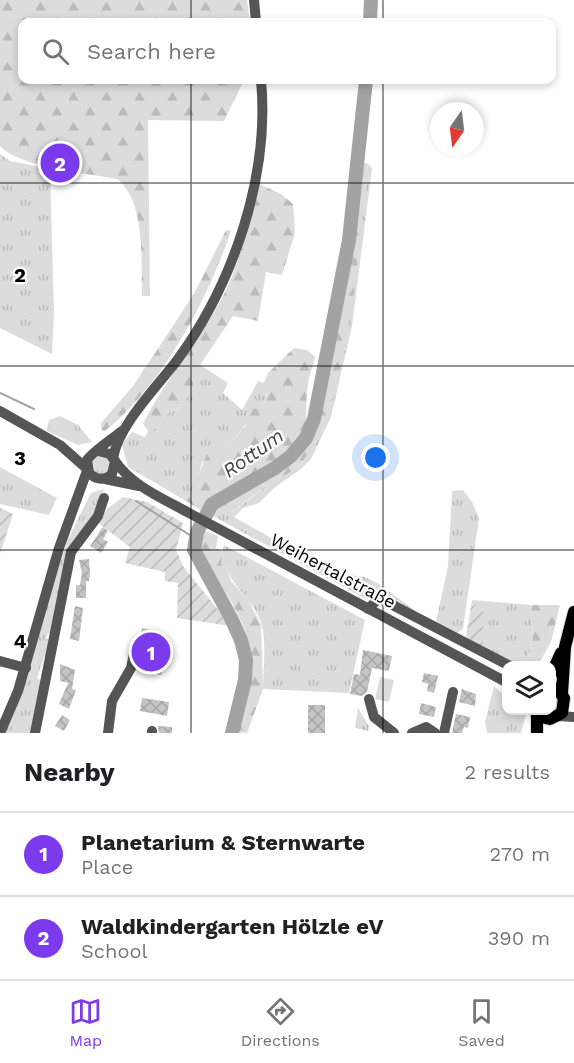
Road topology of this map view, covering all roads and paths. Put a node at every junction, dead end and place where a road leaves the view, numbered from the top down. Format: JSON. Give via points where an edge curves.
{"nodes":[{"id":1,"x":254,"y":0,"type":"edge"},
{"id":2,"x":256,"y":18,"type":"edge"},
{"id":3,"x":261,"y":84,"type":"edge"},
{"id":4,"x":0,"y":411,"type":"edge"},
{"id":5,"x":127,"y":427,"type":"junction"},
{"id":6,"x":60,"y":445,"type":"junction"},
{"id":7,"x":96,"y":451,"type":"junction"},
{"id":8,"x":114,"y":459,"type":"junction"},
{"id":9,"x":87,"y":469,"type":"junction"},
{"id":10,"x":103,"y":479,"type":"junction"},
{"id":11,"x":145,"y":488,"type":"junction"},
{"id":12,"x":104,"y":498,"type":"dead end"},
{"id":13,"x":72,"y":517,"type":"junction"},
{"id":14,"x":368,"y":609,"type":"junction"},
{"id":15,"x":574,"y":612,"type":"edge"},
{"id":16,"x":136,"y":644,"type":"dead end"},
{"id":17,"x":565,"y":647,"type":"junction"},
{"id":18,"x":0,"y":661,"type":"edge"},
{"id":19,"x":502,"y":662,"type":"edge"},
{"id":20,"x":556,"y":665,"type":"edge"},
{"id":21,"x":26,"y":668,"type":"junction"},
{"id":22,"x":502,"y":679,"type":"edge"},
{"id":23,"x":453,"y":692,"type":"dead end"},
{"id":24,"x":563,"y":696,"type":"edge"},
{"id":25,"x":369,"y":699,"type":"dead end"},
{"id":26,"x":536,"y":715,"type":"edge"},
{"id":27,"x":540,"y":715,"type":"edge"},
{"id":28,"x":556,"y":717,"type":"junction"},
{"id":29,"x":574,"y":717,"type":"edge"},
{"id":30,"x":0,"y":733,"type":"edge"},
{"id":31,"x":35,"y":733,"type":"edge"},
{"id":32,"x":108,"y":733,"type":"edge"},
{"id":33,"x":394,"y":733,"type":"edge"},
{"id":34,"x":412,"y":733,"type":"edge"},
{"id":35,"x":435,"y":733,"type":"edge"},
{"id":36,"x":444,"y":733,"type":"edge"},
{"id":37,"x":537,"y":733,"type":"edge"},
{"id":38,"x":543,"y":733,"type":"edge"}],
"edges":[{"from":1,"to":2,"type":"street"},
{"from":3,"to":5,"type":"street","via":[[258,161],[243,225],[225,275],[179,357]]},
{"from":4,"to":6,"type":"street"},
{"from":5,"to":7,"type":"street"},
{"from":5,"to":8,"type":"street"},
{"from":6,"to":7,"type":"street"},
{"from":6,"to":9,"type":"street"},
{"from":7,"to":8,"type":"street","via":[[106,451]]},
{"from":7,"to":9,"type":"street","via":[[88,457]]},
{"from":8,"to":10,"type":"street","via":[[112,474]]},
{"from":8,"to":11,"type":"street","name":"Weihertalstraße","via":[[121,471]]},
{"from":9,"to":10,"type":"street","via":[[92,477]]},
{"from":9,"to":13,"type":"street"},
{"from":10,"to":11,"type":"street","name":"Weihertalstraße"},
{"from":10,"to":13,"type":"street"},
{"from":11,"to":14,"type":"street","name":"Weihertalstraße"},
{"from":12,"to":31,"type":"street","via":[[98,516],[72,552]]},
{"from":13,"to":21,"type":"street","via":[[59,548]]},
{"from":14,"to":19,"type":"street","via":[[379,598]]},
{"from":14,"to":22,"type":"street","name":"Weihertalstraße"},
{"from":15,"to":17,"type":"main road"},
{"from":16,"to":32,"type":"street","via":[[131,668],[112,701]]},
{"from":17,"to":20,"type":"main road"},
{"from":17,"to":24,"type":"main road"},
{"from":18,"to":21,"type":"street"},
{"from":21,"to":30,"type":"street"},
{"from":23,"to":36,"type":"street"},
{"from":24,"to":28,"type":"main road","via":[[564,708]]},
{"from":25,"to":33,"type":"street","via":[[374,717]]},
{"from":26,"to":37,"type":"main road"},
{"from":27,"to":28,"type":"main road","via":[[545,719]]},
{"from":28,"to":29,"type":"street"},
{"from":28,"to":38,"type":"main road"},
{"from":34,"to":35,"type":"street","via":[[426,727]]}]}
